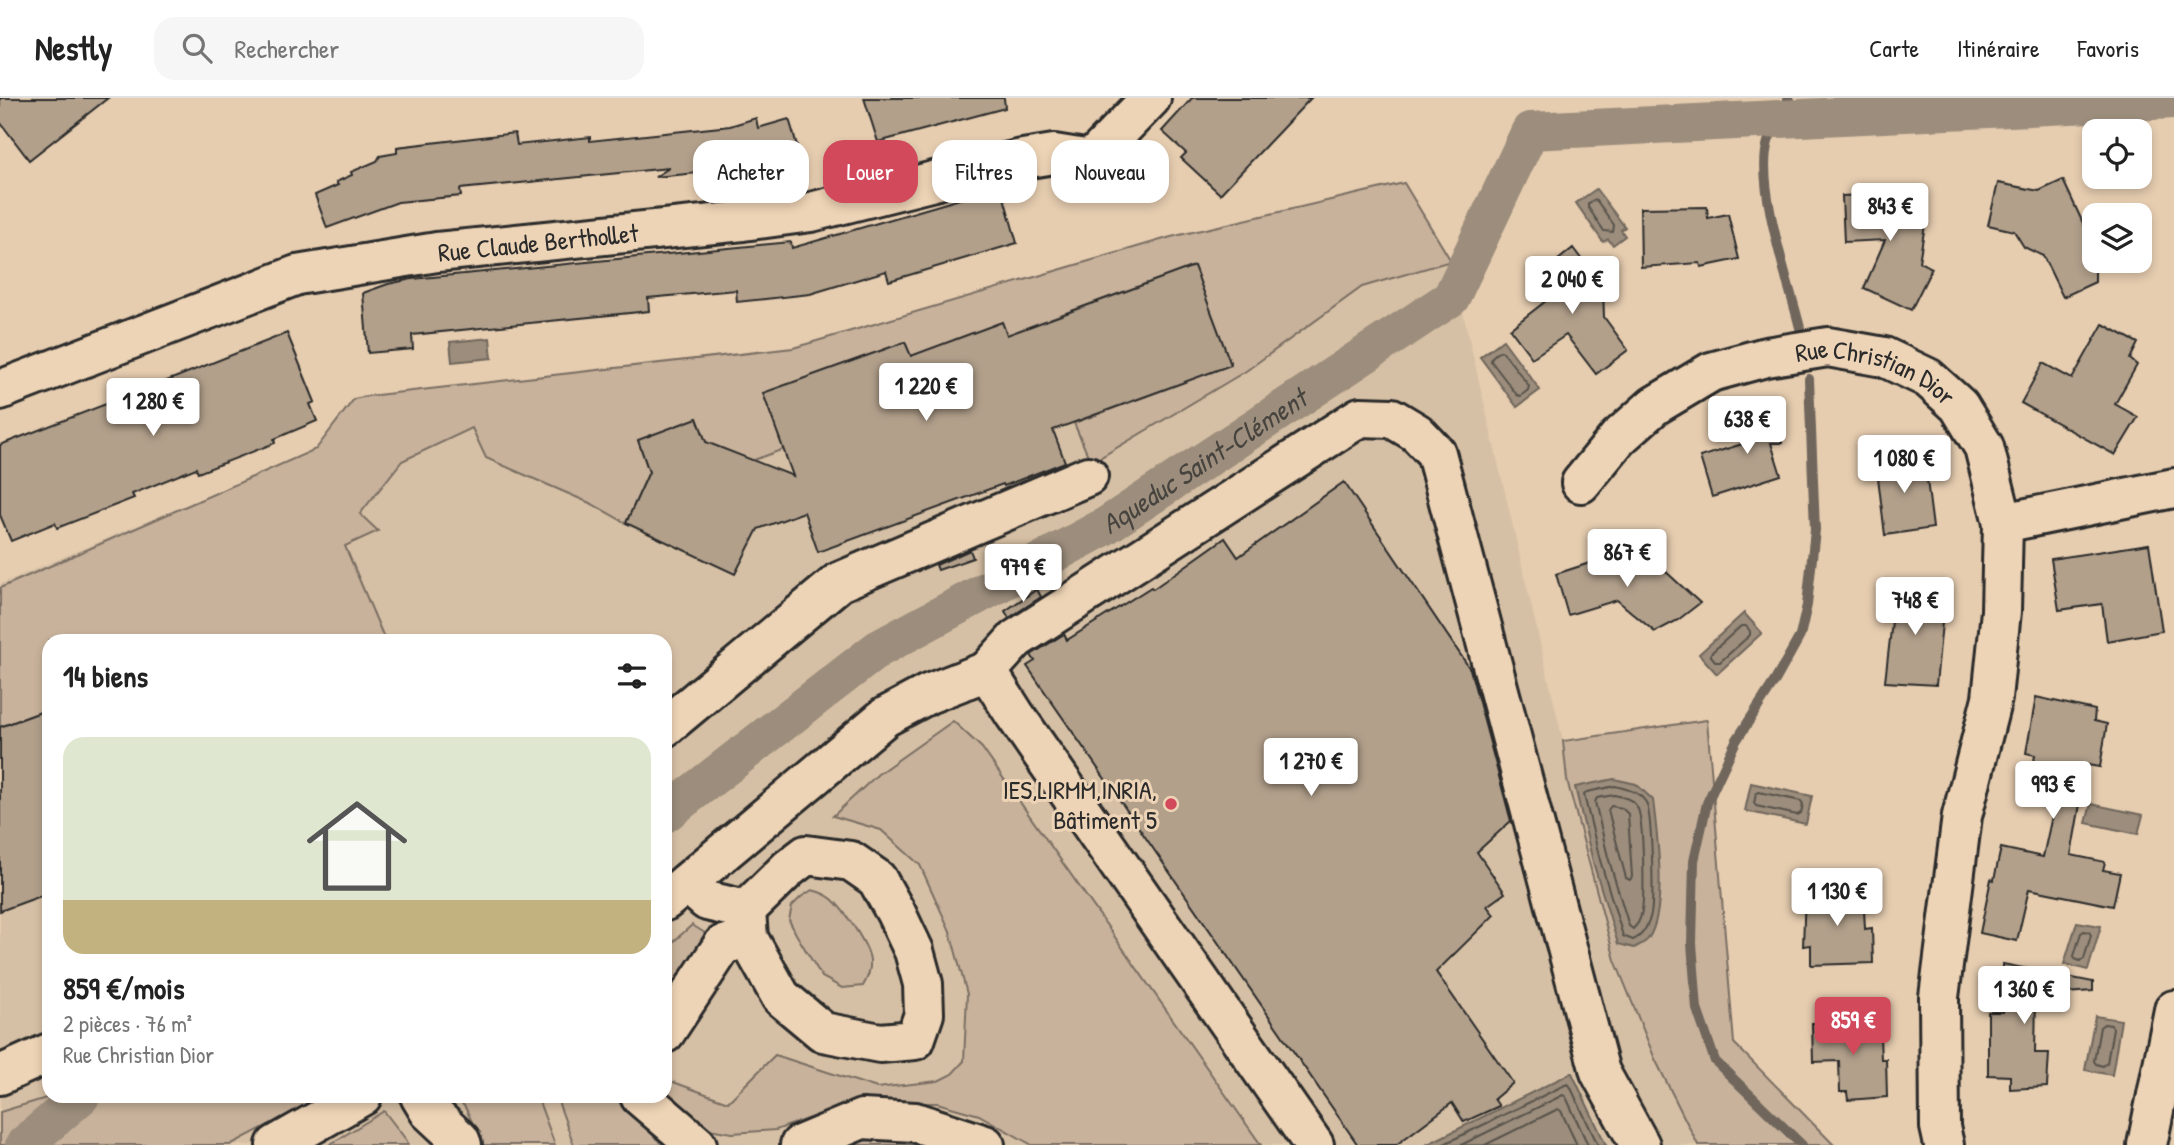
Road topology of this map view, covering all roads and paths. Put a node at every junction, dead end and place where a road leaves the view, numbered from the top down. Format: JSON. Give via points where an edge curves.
{"nodes":[{"id":1,"x":1151,"y":98,"type":"edge"},
{"id":2,"x":0,"y":390,"type":"edge"},
{"id":3,"x":1088,"y":476,"type":"dead end"},
{"id":4,"x":1581,"y":483,"type":"dead end"},
{"id":5,"x":2174,"y":488,"type":"edge"},
{"id":6,"x":2003,"y":523,"type":"junction"},
{"id":7,"x":987,"y":671,"type":"junction"},
{"id":8,"x":672,"y":721,"type":"edge"},
{"id":9,"x":676,"y":892,"type":"edge"},
{"id":10,"x":747,"y":924,"type":"junction"},
{"id":11,"x":2174,"y":1010,"type":"edge"},
{"id":12,"x":672,"y":1022,"type":"edge"},
{"id":13,"x":42,"y":1056,"type":"edge"},
{"id":14,"x":0,"y":1074,"type":"edge"},
{"id":15,"x":350,"y":1103,"type":"edge"},
{"id":16,"x":648,"y":1103,"type":"edge"},
{"id":17,"x":425,"y":1117,"type":"edge"},
{"id":18,"x":276,"y":1145,"type":"edge"},
{"id":19,"x":462,"y":1145,"type":"edge"},
{"id":20,"x":697,"y":1145,"type":"edge"},
{"id":21,"x":800,"y":1145,"type":"edge"},
{"id":22,"x":985,"y":1145,"type":"edge"},
{"id":23,"x":1314,"y":1145,"type":"edge"},
{"id":24,"x":1640,"y":1145,"type":"edge"},
{"id":25,"x":1944,"y":1145,"type":"edge"},
{"id":26,"x":2147,"y":1145,"type":"edge"}],
"edges":[{"from":1,"to":2,"type":"street","name":"Rue Claude Berthollet","via":[[1091,160],[1055,154],[1017,160],[811,212],[437,252],[297,275]]},
{"from":3,"to":8,"type":"street","via":[[839,582]]},
{"from":4,"to":6,"type":"street","name":"Rue Christian Dior","via":[[1618,438],[1654,406],[1711,372],[1828,347],[1884,357],[1928,378],[1959,406],[1984,447]]},
{"from":5,"to":6,"type":"street"},
{"from":6,"to":25,"type":"street","name":"Rue Christian Dior","via":[[2001,611],[1992,698],[1962,816],[1939,997]]},
{"from":7,"to":9,"type":"street","via":[[885,717]]},
{"from":7,"to":23,"type":"street"},
{"from":7,"to":24,"type":"street","via":[[1016,639],[1360,417],[1392,418],[1417,433],[1436,453],[1600,1072]]},
{"from":9,"to":10,"type":"street","via":[[707,901]]},
{"from":10,"to":10,"type":"street","via":[[781,998],[823,1032],[880,1043],[915,1040],[924,1014],[923,984],[914,951],[877,879],[851,861],[806,855],[789,868]]},
{"from":10,"to":12,"type":"street","via":[[723,945]]},
{"from":11,"to":26,"type":"street"},
{"from":13,"to":14,"type":"street"},
{"from":15,"to":18,"type":"street"},
{"from":16,"to":20,"type":"street"},
{"from":17,"to":19,"type":"street"},
{"from":21,"to":22,"type":"street","via":[[862,1119],[915,1122]]}]}
